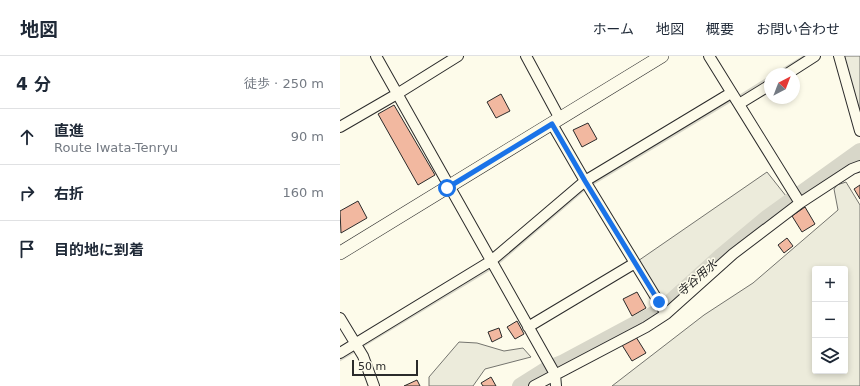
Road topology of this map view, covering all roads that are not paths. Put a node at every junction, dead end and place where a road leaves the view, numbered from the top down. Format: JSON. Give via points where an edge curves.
{"nodes":[{"id":1,"x":376,"y":56,"type":"edge"},
{"id":2,"x":458,"y":56,"type":"edge"},
{"id":3,"x":526,"y":56,"type":"edge"},
{"id":4,"x":662,"y":56,"type":"edge"},
{"id":5,"x":709,"y":56,"type":"edge"},
{"id":6,"x":815,"y":56,"type":"edge"},
{"id":7,"x":839,"y":56,"type":"edge"},
{"id":8,"x":796,"y":68,"type":"edge"},
{"id":9,"x":764,"y":89,"type":"edge"},
{"id":10,"x":731,"y":93,"type":"junction"},
{"id":11,"x":398,"y":94,"type":"junction"},
{"id":12,"x":739,"y":104,"type":"junction"},
{"id":13,"x":556,"y":122,"type":"junction"},
{"id":14,"x":340,"y":127,"type":"edge"},
{"id":15,"x":860,"y":131,"type":"edge"},
{"id":16,"x":860,"y":166,"type":"edge"},
{"id":17,"x":585,"y":181,"type":"junction"},
{"id":18,"x":450,"y":187,"type":"junction"},
{"id":19,"x":800,"y":203,"type":"junction"},
{"id":20,"x":340,"y":253,"type":"edge"},
{"id":21,"x":491,"y":260,"type":"junction"},
{"id":22,"x":635,"y":263,"type":"junction"},
{"id":23,"x":666,"y":314,"type":"junction"},
{"id":24,"x":340,"y":318,"type":"edge"},
{"id":25,"x":528,"y":327,"type":"junction"},
{"id":26,"x":355,"y":343,"type":"junction"},
{"id":27,"x":340,"y":352,"type":"edge"},
{"id":28,"x":555,"y":374,"type":"junction"},
{"id":29,"x":374,"y":386,"type":"edge"},
{"id":30,"x":534,"y":386,"type":"edge"},
{"id":31,"x":556,"y":386,"type":"edge"}],
"edges":[{"from":1,"to":11,"type":"street"},
{"from":2,"to":11,"type":"street"},
{"from":3,"to":13,"type":"street"},
{"from":4,"to":13,"type":"main road"},
{"from":5,"to":10,"type":"street"},
{"from":6,"to":8,"type":"street"},
{"from":7,"to":15,"type":"street"},
{"from":9,"to":12,"type":"street"},
{"from":10,"to":12,"type":"street"},
{"from":10,"to":17,"type":"street"},
{"from":11,"to":14,"type":"street"},
{"from":11,"to":18,"type":"street"},
{"from":12,"to":19,"type":"street"},
{"from":13,"to":17,"type":"street"},
{"from":13,"to":18,"type":"main road"},
{"from":16,"to":19,"type":"street"},
{"from":17,"to":21,"type":"street"},
{"from":17,"to":22,"type":"street"},
{"from":18,"to":20,"type":"main road"},
{"from":18,"to":21,"type":"street"},
{"from":19,"to":23,"type":"street","via":[[733,254]]},
{"from":21,"to":25,"type":"street"},
{"from":21,"to":26,"type":"street"},
{"from":22,"to":23,"type":"street"},
{"from":22,"to":25,"type":"street"},
{"from":23,"to":28,"type":"street"},
{"from":24,"to":26,"type":"street"},
{"from":25,"to":28,"type":"street"},
{"from":26,"to":27,"type":"street"},
{"from":26,"to":29,"type":"street","via":[[363,356]]},
{"from":28,"to":30,"type":"street"},
{"from":28,"to":31,"type":"street"}]}
